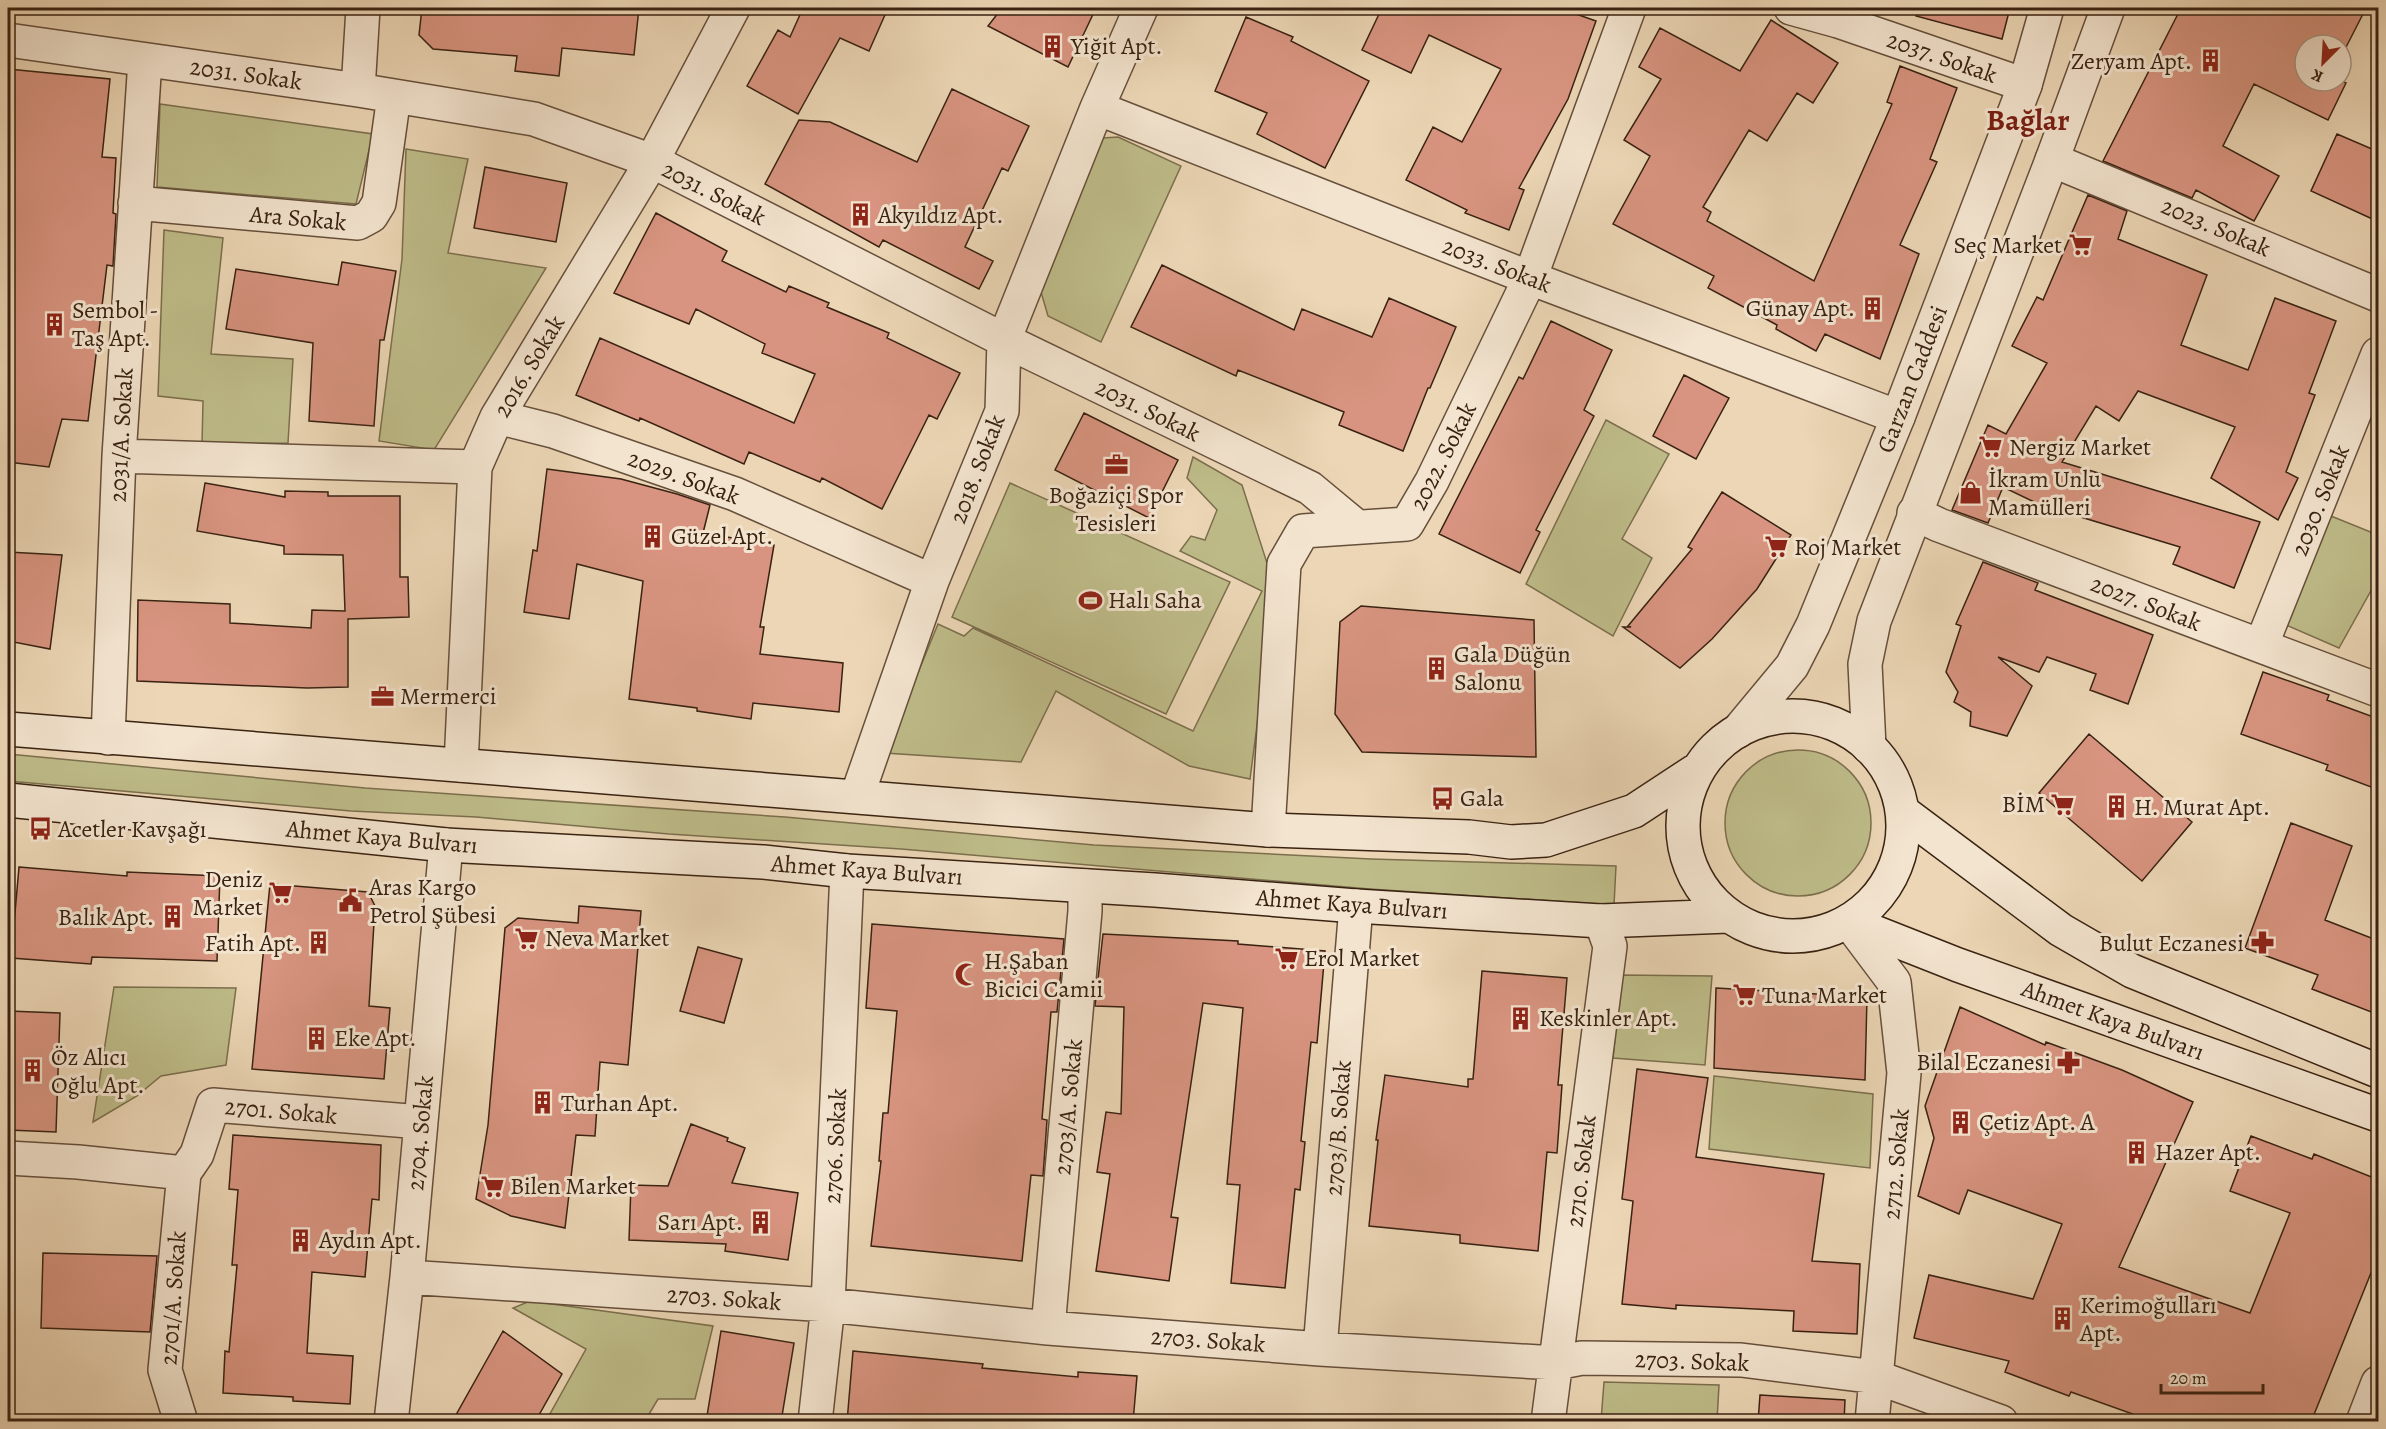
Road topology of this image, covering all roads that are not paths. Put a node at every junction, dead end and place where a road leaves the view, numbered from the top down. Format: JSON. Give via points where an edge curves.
{"nodes":[{"id":1,"x":363,"y":8,"type":"edge"},
{"id":2,"x":733,"y":8,"type":"edge"},
{"id":3,"x":1141,"y":8,"type":"edge"},
{"id":4,"x":1629,"y":8,"type":"edge"},
{"id":5,"x":1791,"y":8,"type":"edge"},
{"id":6,"x":2047,"y":8,"type":"edge"},
{"id":7,"x":2109,"y":8,"type":"edge"},
{"id":8,"x":8,"y":40,"type":"edge"},
{"id":9,"x":145,"y":60,"type":"junction"},
{"id":10,"x":2025,"y":85,"type":"junction"},
{"id":11,"x":358,"y":90,"type":"junction"},
{"id":12,"x":394,"y":96,"type":"junction"},
{"id":13,"x":1097,"y":108,"type":"junction"},
{"id":14,"x":2052,"y":160,"type":"junction"},
{"id":15,"x":652,"y":161,"type":"junction"},
{"id":16,"x":135,"y":203,"type":"junction"},
{"id":17,"x":1530,"y":278,"type":"junction"},
{"id":18,"x":2379,"y":294,"type":"edge"},
{"id":19,"x":1004,"y":340,"type":"junction"},
{"id":20,"x":2379,"y":354,"type":"edge"},
{"id":21,"x":497,"y":417,"type":"junction"},
{"id":22,"x":1898,"y":417,"type":"junction"},
{"id":23,"x":119,"y":456,"type":"junction"},
{"id":24,"x":475,"y":467,"type":"junction"},
{"id":25,"x":1914,"y":513,"type":"junction"},
{"id":26,"x":1357,"y":527,"type":"junction"},
{"id":27,"x":932,"y":581,"type":"junction"},
{"id":28,"x":2261,"y":646,"type":"junction"},
{"id":29,"x":2379,"y":690,"type":"edge"},
{"id":30,"x":8,"y":729,"type":"edge"},
{"id":31,"x":1738,"y":731,"type":"junction"},
{"id":32,"x":108,"y":738,"type":"junction"},
{"id":33,"x":1869,"y":747,"type":"junction"},
{"id":34,"x":461,"y":765,"type":"junction"},
{"id":35,"x":1698,"y":770,"type":"junction"},
{"id":36,"x":856,"y":796,"type":"junction"},
{"id":37,"x":8,"y":800,"type":"edge"},
{"id":38,"x":1902,"y":812,"type":"junction"},
{"id":39,"x":1268,"y":830,"type":"junction"},
{"id":40,"x":446,"y":845,"type":"junction"},
{"id":41,"x":847,"y":871,"type":"junction"},
{"id":42,"x":1085,"y":885,"type":"junction"},
{"id":43,"x":1356,"y":906,"type":"junction"},
{"id":44,"x":1728,"y":916,"type":"junction"},
{"id":45,"x":1601,"y":921,"type":"junction"},
{"id":46,"x":1849,"y":922,"type":"junction"},
{"id":47,"x":2379,"y":1071,"type":"edge"},
{"id":48,"x":2379,"y":1115,"type":"edge"},
{"id":49,"x":421,"y":1122,"type":"junction"},
{"id":50,"x":8,"y":1158,"type":"edge"},
{"id":51,"x":184,"y":1173,"type":"junction"},
{"id":52,"x":407,"y":1277,"type":"junction"},
{"id":53,"x":828,"y":1305,"type":"junction"},
{"id":54,"x":1048,"y":1328,"type":"junction"},
{"id":55,"x":1320,"y":1349,"type":"junction"},
{"id":56,"x":1556,"y":1364,"type":"junction"},
{"id":57,"x":1876,"y":1377,"type":"junction"},
{"id":58,"x":2379,"y":1383,"type":"edge"},
{"id":59,"x":181,"y":1422,"type":"edge"},
{"id":60,"x":391,"y":1422,"type":"edge"},
{"id":61,"x":815,"y":1422,"type":"edge"},
{"id":62,"x":1548,"y":1422,"type":"edge"},
{"id":63,"x":1872,"y":1422,"type":"edge"},
{"id":64,"x":2001,"y":1422,"type":"edge"},
{"id":65,"x":2363,"y":1422,"type":"edge"}],
"edges":[{"from":1,"to":11,"type":"street"},
{"from":2,"to":15,"type":"street","name":"2016. Sokak"},
{"from":3,"to":13,"type":"street","name":"2018. Sokak"},
{"from":4,"to":17,"type":"street","name":"2022. Sokak"},
{"from":5,"to":10,"type":"street","name":"2037. Sokak"},
{"from":6,"to":10,"type":"street","name":"Garzan Caddesi"},
{"from":7,"to":14,"type":"street"},
{"from":8,"to":9,"type":"street","name":"2031. Sokak"},
{"from":9,"to":11,"type":"street","name":"2031. Sokak"},
{"from":9,"to":16,"type":"street","name":"2031/A. Sokak"},
{"from":10,"to":22,"type":"street","name":"Garzan Caddesi"},
{"from":11,"to":12,"type":"street","name":"2031. Sokak"},
{"from":12,"to":15,"type":"street","name":"2031. Sokak","via":[[534,119]]},
{"from":12,"to":16,"type":"street","name":"Ara Sokak","via":[[379,203],[371,216],[358,223]]},
{"from":13,"to":17,"type":"street","name":"2033. Sokak"},
{"from":13,"to":19,"type":"street","name":"2018. Sokak"},
{"from":14,"to":18,"type":"street","name":"2023. Sokak"},
{"from":14,"to":25,"type":"street"},
{"from":15,"to":19,"type":"street","name":"2031. Sokak"},
{"from":15,"to":21,"type":"street","name":"2016. Sokak"},
{"from":16,"to":23,"type":"street","name":"2031/A. Sokak"},
{"from":17,"to":22,"type":"street","name":"2033. Sokak"},
{"from":17,"to":26,"type":"street","name":"2022. Sokak","via":[[1432,481],[1407,524]]},
{"from":19,"to":26,"type":"street","name":"2031. Sokak","via":[[1310,488]]},
{"from":19,"to":27,"type":"street","name":"2018. Sokak","via":[[1002,411]]},
{"from":20,"to":28,"type":"street","name":"2030. Sokak"},
{"from":21,"to":24,"type":"street","name":"2016. Sokak"},
{"from":21,"to":27,"type":"street","name":"2029. Sokak","via":[[553,431],[735,494]]},
{"from":22,"to":31,"type":"street","name":"Garzan Caddesi","via":[[1813,625],[1792,666]]},
{"from":23,"to":24,"type":"street"},
{"from":23,"to":32,"type":"street","name":"2031/A. Sokak"},
{"from":24,"to":34,"type":"street","name":"2016. Sokak"},
{"from":25,"to":28,"type":"street","name":"2027. Sokak"},
{"from":25,"to":33,"type":"street","via":[[1874,621],[1864,664]]},
{"from":26,"to":39,"type":"street","name":"2022. Sokak","via":[[1304,531],[1284,564]]},
{"from":27,"to":36,"type":"street","name":"2018. Sokak"},
{"from":28,"to":29,"type":"street","name":"2027. Sokak"},
{"from":30,"to":32,"type":"street"},
{"from":31,"to":33,"type":"street","via":[[1764,720],[1792,716],[1829,723]]},
{"from":31,"to":35,"type":"street","via":[[1715,748]]},
{"from":32,"to":34,"type":"street"},
{"from":33,"to":38,"type":"street","via":[[1891,777]]},
{"from":34,"to":36,"type":"street"},
{"from":35,"to":39,"type":"street","via":[[1634,811],[1546,840],[1511,842]]},
{"from":35,"to":44,"type":"street","via":[[1687,795],[1682,828],[1688,862],[1704,892]]},
{"from":36,"to":39,"type":"street"},
{"from":37,"to":40,"type":"street","name":"Ahmet Kaya Bulvarı"},
{"from":38,"to":46,"type":"street","via":[[1902,844],[1893,875],[1874,902]]},
{"from":38,"to":47,"type":"street","name":"Ahmet Kaya Bulvarı","via":[[2061,930],[2132,971]]},
{"from":40,"to":41,"type":"street","name":"Ahmet Kaya Bulvarı","via":[[763,862]]},
{"from":40,"to":49,"type":"street","name":"2704. Sokak"},
{"from":41,"to":42,"type":"street","name":"Ahmet Kaya Bulvarı"},
{"from":41,"to":53,"type":"street","name":"2706. Sokak"},
{"from":42,"to":43,"type":"street","name":"Ahmet Kaya Bulvarı"},
{"from":42,"to":54,"type":"street","name":"2703/A. Sokak"},
{"from":43,"to":45,"type":"street","name":"Ahmet Kaya Bulvarı"},
{"from":43,"to":55,"type":"street","name":"2703/B. Sokak"},
{"from":44,"to":45,"type":"street","name":"Ahmet Kaya Bulvarı"},
{"from":44,"to":46,"type":"street","via":[[1756,931],[1788,937],[1819,934]]},
{"from":45,"to":56,"type":"street","name":"2710. Sokak","via":[[1610,946]]},
{"from":46,"to":48,"type":"street","name":"Ahmet Kaya Bulvarı","via":[[1958,965]]},
{"from":46,"to":57,"type":"street","name":"2712. Sokak","via":[[1894,981],[1904,1073]]},
{"from":49,"to":51,"type":"street","name":"2701. Sokak","via":[[213,1105],[197,1154]]},
{"from":49,"to":52,"type":"street","name":"2704. Sokak"},
{"from":50,"to":51,"type":"street"},
{"from":51,"to":59,"type":"street","name":"2701/A. Sokak","via":[[165,1370]]},
{"from":52,"to":53,"type":"street","name":"2703. Sokak"},
{"from":52,"to":60,"type":"street","name":"2704. Sokak"},
{"from":53,"to":54,"type":"street","name":"2703. Sokak"},
{"from":53,"to":61,"type":"street","name":"2706. Sokak"},
{"from":54,"to":55,"type":"street","name":"2703. Sokak"},
{"from":55,"to":56,"type":"street","name":"2703. Sokak"},
{"from":56,"to":57,"type":"street","name":"2703. Sokak","via":[[1582,1358],[1740,1360]]},
{"from":56,"to":62,"type":"street","name":"2710. Sokak"},
{"from":57,"to":63,"type":"street","name":"2712. Sokak"},
{"from":57,"to":64,"type":"street","name":"2703. Sokak"},
{"from":58,"to":65,"type":"street"}]}
